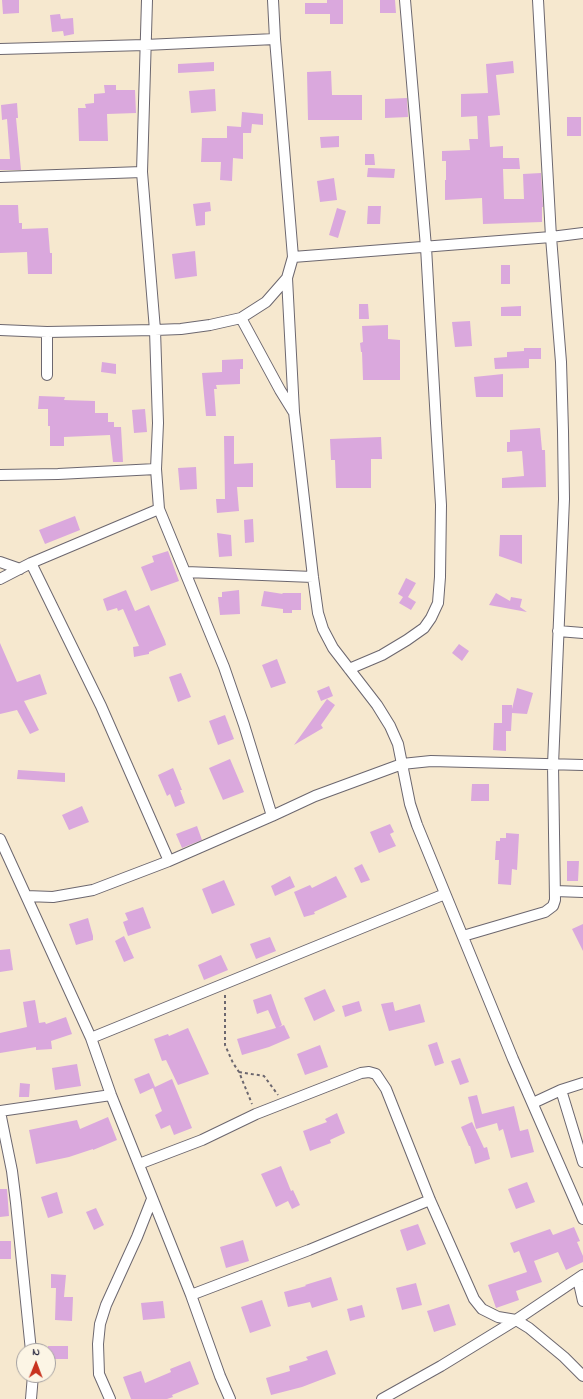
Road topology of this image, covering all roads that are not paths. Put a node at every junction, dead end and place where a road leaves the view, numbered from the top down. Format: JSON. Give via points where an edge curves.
{"nodes":[{"id":1,"x":147,"y":0,"type":"edge"},
{"id":2,"x":273,"y":0,"type":"edge"},
{"id":3,"x":405,"y":0,"type":"edge"},
{"id":4,"x":538,"y":0,"type":"edge"},
{"id":5,"x":275,"y":39,"type":"junction"},
{"id":6,"x":144,"y":45,"type":"junction"},
{"id":7,"x":0,"y":49,"type":"edge"},
{"id":8,"x":142,"y":172,"type":"junction"},
{"id":9,"x":0,"y":177,"type":"edge"},
{"id":10,"x":583,"y":233,"type":"edge"},
{"id":11,"x":551,"y":238,"type":"junction"},
{"id":12,"x":426,"y":246,"type":"junction"},
{"id":13,"x":293,"y":257,"type":"junction"},
{"id":14,"x":287,"y":278,"type":"junction"},
{"id":15,"x":241,"y":318,"type":"junction"},
{"id":16,"x":0,"y":330,"type":"edge"},
{"id":17,"x":155,"y":330,"type":"junction"},
{"id":18,"x":47,"y":332,"type":"junction"},
{"id":19,"x":47,"y":374,"type":"dead end"},
{"id":20,"x":294,"y":412,"type":"junction"},
{"id":21,"x":156,"y":469,"type":"junction"},
{"id":22,"x":0,"y":475,"type":"edge"},
{"id":23,"x":159,"y":509,"type":"junction"},
{"id":24,"x":0,"y":562,"type":"edge"},
{"id":25,"x":31,"y":563,"type":"junction"},
{"id":26,"x":20,"y":569,"type":"junction"},
{"id":27,"x":186,"y":572,"type":"junction"},
{"id":28,"x":313,"y":577,"type":"junction"},
{"id":29,"x":0,"y":579,"type":"edge"},
{"id":30,"x":558,"y":631,"type":"junction"},
{"id":31,"x":583,"y":633,"type":"edge"},
{"id":32,"x":349,"y":669,"type":"junction"},
{"id":33,"x":402,"y":764,"type":"junction"},
{"id":34,"x":553,"y":765,"type":"junction"},
{"id":35,"x":583,"y":765,"type":"edge"},
{"id":36,"x":272,"y":816,"type":"junction"},
{"id":37,"x":0,"y":839,"type":"edge"},
{"id":38,"x":169,"y":861,"type":"junction"},
{"id":39,"x":555,"y":891,"type":"junction"},
{"id":40,"x":583,"y":892,"type":"edge"},
{"id":41,"x":445,"y":894,"type":"junction"},
{"id":42,"x":26,"y":896,"type":"junction"},
{"id":43,"x":463,"y":936,"type":"junction"},
{"id":44,"x":91,"y":1038,"type":"junction"},
{"id":45,"x":583,"y":1083,"type":"edge"},
{"id":46,"x":561,"y":1090,"type":"junction"},
{"id":47,"x":111,"y":1095,"type":"junction"},
{"id":48,"x":533,"y":1103,"type":"junction"},
{"id":49,"x":0,"y":1111,"type":"edge"},
{"id":50,"x":583,"y":1162,"type":"edge"},
{"id":51,"x":139,"y":1164,"type":"junction"},
{"id":52,"x":152,"y":1199,"type":"junction"},
{"id":53,"x":430,"y":1200,"type":"junction"},
{"id":54,"x":583,"y":1219,"type":"edge"},
{"id":55,"x":580,"y":1277,"type":"edge"},
{"id":56,"x":191,"y":1295,"type":"junction"},
{"id":57,"x":583,"y":1301,"type":"edge"},
{"id":58,"x":516,"y":1320,"type":"junction"},
{"id":59,"x":30,"y":1343,"type":"edge"},
{"id":60,"x":583,"y":1376,"type":"edge"},
{"id":61,"x":33,"y":1383,"type":"edge"},
{"id":62,"x":31,"y":1399,"type":"edge"},
{"id":63,"x":110,"y":1399,"type":"edge"},
{"id":64,"x":230,"y":1399,"type":"edge"},
{"id":65,"x":382,"y":1399,"type":"edge"}],
"edges":[{"from":1,"to":6,"type":"street"},
{"from":2,"to":5,"type":"street"},
{"from":3,"to":12,"type":"street"},
{"from":4,"to":11,"type":"street"},
{"from":5,"to":6,"type":"street"},
{"from":5,"to":13,"type":"street"},
{"from":6,"to":7,"type":"street"},
{"from":6,"to":8,"type":"street"},
{"from":8,"to":9,"type":"street"},
{"from":8,"to":17,"type":"street"},
{"from":10,"to":11,"type":"street"},
{"from":11,"to":12,"type":"street"},
{"from":11,"to":30,"type":"street","via":[[561,362],[564,477]]},
{"from":12,"to":13,"type":"street"},
{"from":12,"to":32,"type":"street","via":[[441,505],[438,603],[424,628],[382,655]]},
{"from":13,"to":14,"type":"street"},
{"from":14,"to":15,"type":"street","via":[[266,302]]},
{"from":14,"to":20,"type":"street"},
{"from":15,"to":17,"type":"street","via":[[210,325]]},
{"from":15,"to":20,"type":"street"},
{"from":16,"to":18,"type":"street"},
{"from":17,"to":18,"type":"street"},
{"from":17,"to":21,"type":"street","via":[[158,423]]},
{"from":18,"to":19,"type":"street"},
{"from":20,"to":28,"type":"street"},
{"from":21,"to":22,"type":"street"},
{"from":21,"to":23,"type":"street"},
{"from":23,"to":25,"type":"street"},
{"from":23,"to":27,"type":"street"},
{"from":24,"to":26,"type":"street"},
{"from":25,"to":26,"type":"street"},
{"from":25,"to":38,"type":"street","via":[[101,706]]},
{"from":26,"to":29,"type":"street"},
{"from":27,"to":28,"type":"street"},
{"from":27,"to":36,"type":"street","via":[[224,666]]},
{"from":28,"to":32,"type":"street","via":[[323,629]]},
{"from":30,"to":31,"type":"street"},
{"from":30,"to":34,"type":"street"},
{"from":32,"to":33,"type":"street","via":[[390,726],[398,744]]},
{"from":33,"to":34,"type":"street","via":[[430,761]]},
{"from":33,"to":36,"type":"street","via":[[322,793]]},
{"from":33,"to":41,"type":"street","via":[[410,804]]},
{"from":34,"to":35,"type":"street"},
{"from":34,"to":39,"type":"street"},
{"from":36,"to":38,"type":"street"},
{"from":37,"to":42,"type":"street"},
{"from":38,"to":42,"type":"street","via":[[93,890],[53,897]]},
{"from":39,"to":40,"type":"street"},
{"from":39,"to":43,"type":"street","via":[[555,900],[545,912]]},
{"from":41,"to":43,"type":"street"},
{"from":41,"to":44,"type":"street"},
{"from":42,"to":44,"type":"street"},
{"from":43,"to":48,"type":"street"},
{"from":44,"to":47,"type":"street"},
{"from":45,"to":46,"type":"street"},
{"from":46,"to":48,"type":"street"},
{"from":46,"to":50,"type":"street"},
{"from":47,"to":49,"type":"street"},
{"from":47,"to":51,"type":"street"},
{"from":48,"to":54,"type":"street"},
{"from":49,"to":59,"type":"street","via":[[12,1171]]},
{"from":51,"to":52,"type":"street"},
{"from":51,"to":53,"type":"street","via":[[202,1140],[256,1114],[360,1073],[369,1072],[376,1074],[386,1089]]},
{"from":52,"to":56,"type":"street"},
{"from":52,"to":63,"type":"street","via":[[100,1324],[99,1374]]},
{"from":53,"to":56,"type":"street"},
{"from":53,"to":58,"type":"street","via":[[474,1299],[482,1309],[498,1317]]},
{"from":55,"to":57,"type":"street"},
{"from":55,"to":58,"type":"street"},
{"from":56,"to":64,"type":"street"},
{"from":58,"to":60,"type":"street","via":[[549,1344]]},
{"from":58,"to":65,"type":"street"},
{"from":61,"to":62,"type":"street"}]}
